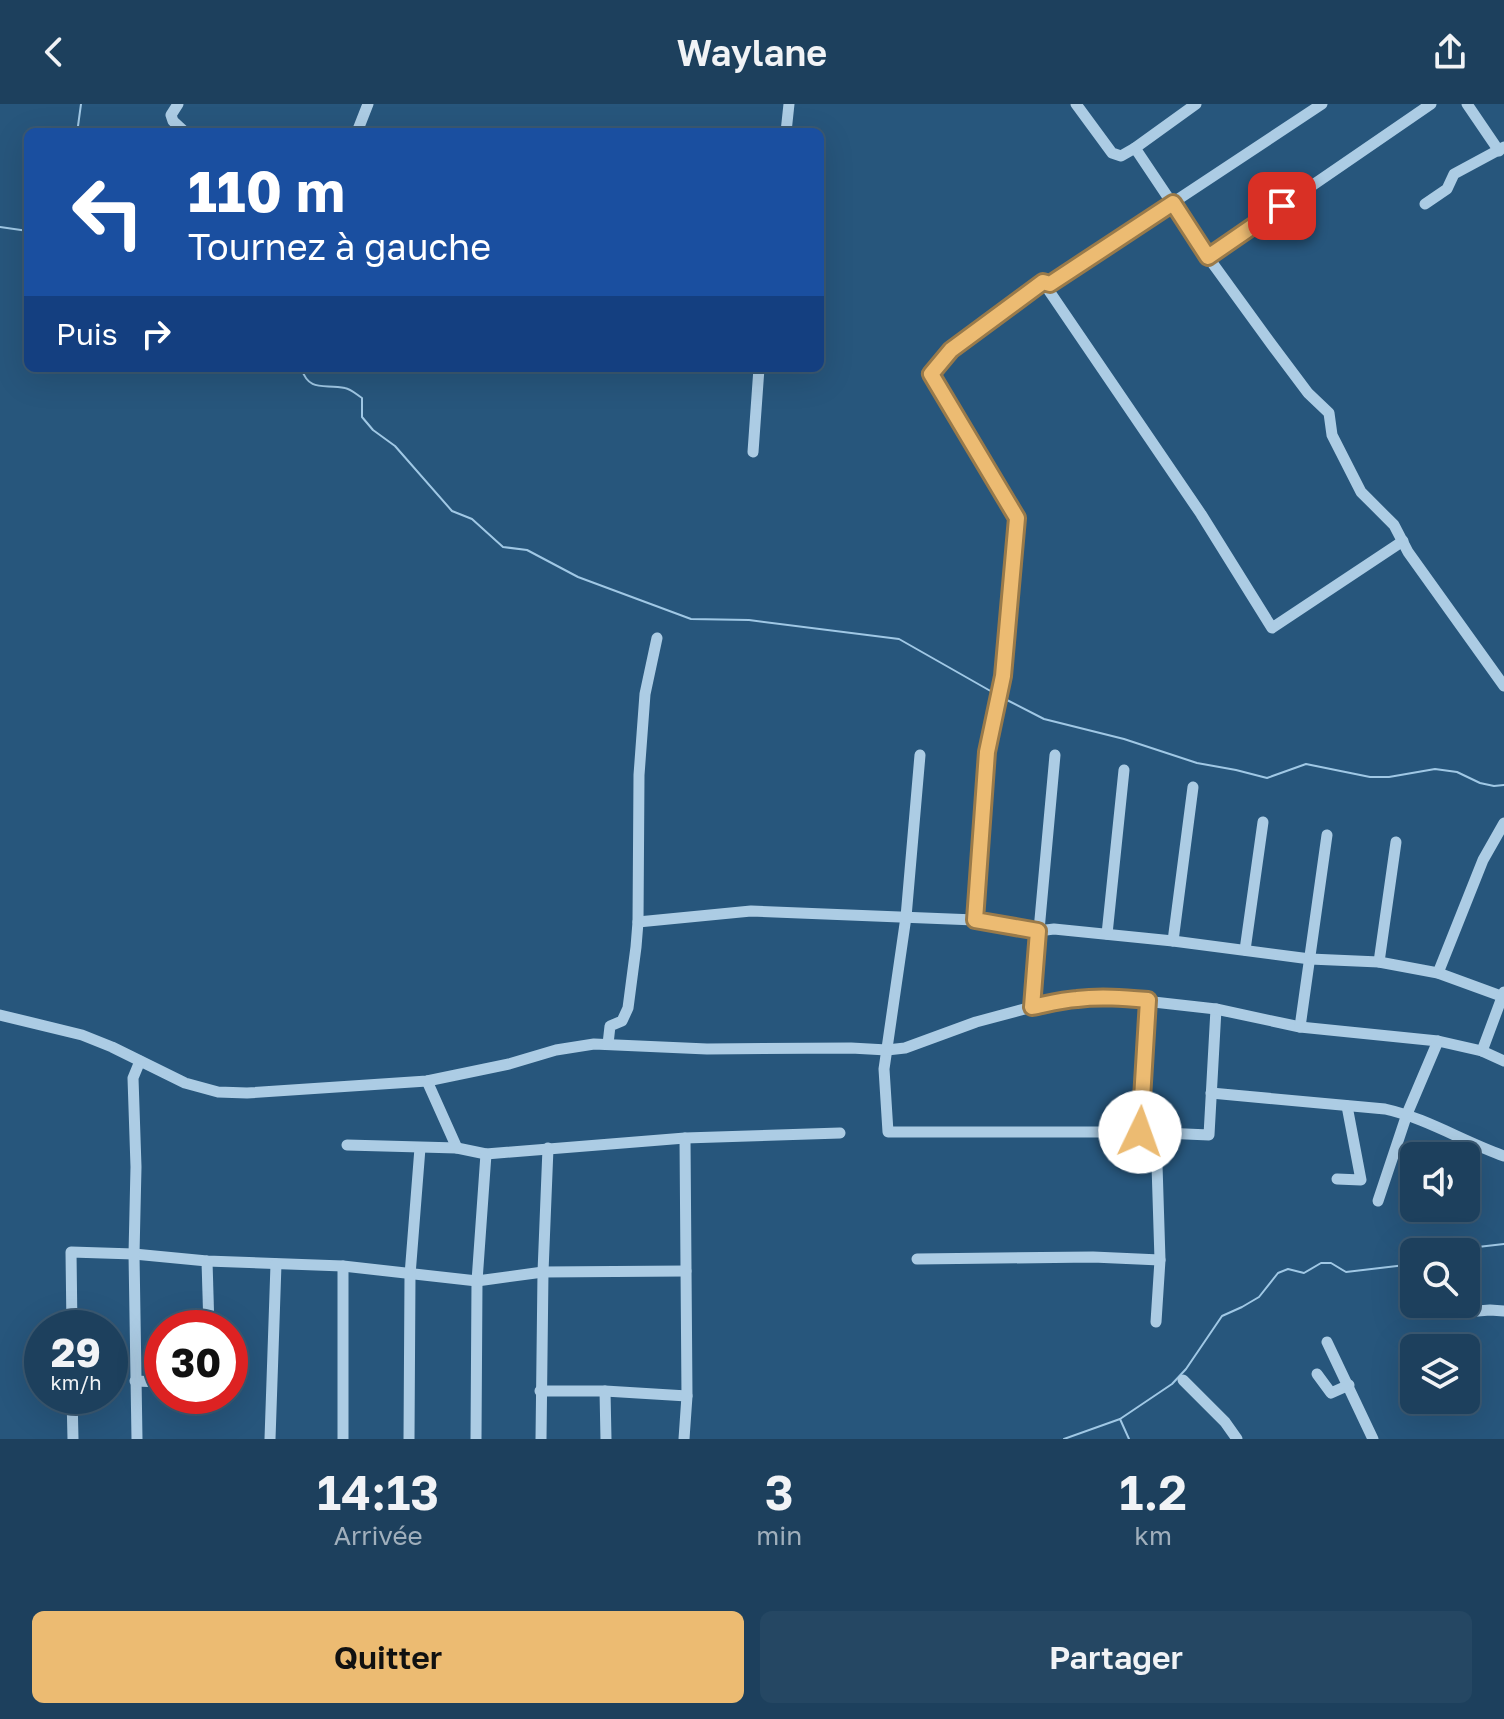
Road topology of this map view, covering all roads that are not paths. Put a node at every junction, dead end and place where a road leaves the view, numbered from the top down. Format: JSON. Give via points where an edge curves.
{"nodes":[{"id":1,"x":178,"y":104,"type":"edge"},
{"id":2,"x":368,"y":104,"type":"edge"},
{"id":3,"x":789,"y":104,"type":"edge"},
{"id":4,"x":1076,"y":104,"type":"edge"},
{"id":5,"x":1196,"y":104,"type":"edge"},
{"id":6,"x":1322,"y":104,"type":"edge"},
{"id":7,"x":1431,"y":104,"type":"edge"},
{"id":8,"x":1467,"y":104,"type":"edge"},
{"id":9,"x":181,"y":128,"type":"edge"},
{"id":10,"x":359,"y":128,"type":"edge"},
{"id":11,"x":786,"y":128,"type":"edge"},
{"id":12,"x":1135,"y":148,"type":"junction"},
{"id":13,"x":1502,"y":149,"type":"edge"},
{"id":14,"x":1173,"y":203,"type":"junction"},
{"id":15,"x":1425,"y":204,"type":"dead end"},
{"id":16,"x":1208,"y":257,"type":"junction"},
{"id":17,"x":1043,"y":282,"type":"junction"},
{"id":18,"x":759,"y":372,"type":"edge"},
{"id":19,"x":753,"y":452,"type":"dead end"},
{"id":20,"x":1403,"y":541,"type":"junction"},
{"id":21,"x":657,"y":638,"type":"dead end"},
{"id":22,"x":1504,"y":686,"type":"edge"},
{"id":23,"x":920,"y":755,"type":"dead end"},
{"id":24,"x":1055,"y":755,"type":"dead end"},
{"id":25,"x":1124,"y":770,"type":"dead end"},
{"id":26,"x":1193,"y":787,"type":"dead end"},
{"id":27,"x":1263,"y":822,"type":"dead end"},
{"id":28,"x":1504,"y":823,"type":"edge"},
{"id":29,"x":1327,"y":835,"type":"dead end"},
{"id":30,"x":1396,"y":842,"type":"dead end"},
{"id":31,"x":906,"y":917,"type":"junction"},
{"id":32,"x":975,"y":920,"type":"junction"},
{"id":33,"x":638,"y":922,"type":"junction"},
{"id":34,"x":1038,"y":931,"type":"junction"},
{"id":35,"x":1107,"y":934,"type":"junction"},
{"id":36,"x":1173,"y":941,"type":"junction"},
{"id":37,"x":1245,"y":950,"type":"junction"},
{"id":38,"x":1310,"y":959,"type":"junction"},
{"id":39,"x":1379,"y":962,"type":"junction"},
{"id":40,"x":1438,"y":973,"type":"junction"},
{"id":41,"x":1503,"y":995,"type":"edge"},
{"id":42,"x":1148,"y":1000,"type":"junction"},
{"id":43,"x":1032,"y":1007,"type":"junction"},
{"id":44,"x":1216,"y":1009,"type":"junction"},
{"id":45,"x":0,"y":1015,"type":"edge"},
{"id":46,"x":1300,"y":1027,"type":"junction"},
{"id":47,"x":1438,"y":1041,"type":"junction"},
{"id":48,"x":608,"y":1044,"type":"junction"},
{"id":49,"x":887,"y":1050,"type":"junction"},
{"id":50,"x":1482,"y":1051,"type":"junction"},
{"id":51,"x":140,"y":1061,"type":"junction"},
{"id":52,"x":1504,"y":1061,"type":"edge"},
{"id":53,"x":427,"y":1081,"type":"junction"},
{"id":54,"x":1211,"y":1093,"type":"junction"},
{"id":55,"x":1347,"y":1106,"type":"junction"},
{"id":56,"x":1407,"y":1114,"type":"junction"},
{"id":57,"x":1140,"y":1132,"type":"junction"},
{"id":58,"x":840,"y":1133,"type":"dead end"},
{"id":59,"x":1156,"y":1133,"type":"junction"},
{"id":60,"x":685,"y":1138,"type":"junction"},
{"id":61,"x":1467,"y":1142,"type":"edge"},
{"id":62,"x":347,"y":1145,"type":"dead end"},
{"id":63,"x":1480,"y":1147,"type":"edge"},
{"id":64,"x":420,"y":1148,"type":"junction"},
{"id":65,"x":457,"y":1148,"type":"junction"},
{"id":66,"x":548,"y":1148,"type":"junction"},
{"id":67,"x":486,"y":1154,"type":"junction"},
{"id":68,"x":1504,"y":1156,"type":"edge"},
{"id":69,"x":1337,"y":1179,"type":"dead end"},
{"id":70,"x":1378,"y":1201,"type":"dead end"},
{"id":71,"x":134,"y":1254,"type":"junction"},
{"id":72,"x":917,"y":1259,"type":"dead end"},
{"id":73,"x":1160,"y":1260,"type":"junction"},
{"id":74,"x":207,"y":1261,"type":"junction"},
{"id":75,"x":276,"y":1264,"type":"junction"},
{"id":76,"x":343,"y":1266,"type":"junction"},
{"id":77,"x":686,"y":1271,"type":"junction"},
{"id":78,"x":543,"y":1272,"type":"junction"},
{"id":79,"x":410,"y":1275,"type":"junction"},
{"id":80,"x":477,"y":1281,"type":"junction"},
{"id":81,"x":72,"y":1310,"type":"edge"},
{"id":82,"x":208,"y":1310,"type":"edge"},
{"id":83,"x":1480,"y":1311,"type":"edge"},
{"id":84,"x":1504,"y":1311,"type":"edge"},
{"id":85,"x":1156,"y":1322,"type":"dead end"},
{"id":86,"x":1327,"y":1342,"type":"dead end"},
{"id":87,"x":1317,"y":1374,"type":"dead end"},
{"id":88,"x":1183,"y":1380,"type":"dead end"},
{"id":89,"x":135,"y":1381,"type":"junction"},
{"id":90,"x":144,"y":1381,"type":"edge"},
{"id":91,"x":1349,"y":1385,"type":"junction"},
{"id":92,"x":540,"y":1391,"type":"junction"},
{"id":93,"x":605,"y":1391,"type":"junction"},
{"id":94,"x":687,"y":1396,"type":"junction"},
{"id":95,"x":72,"y":1414,"type":"edge"},
{"id":96,"x":73,"y":1439,"type":"edge"},
{"id":97,"x":137,"y":1439,"type":"edge"},
{"id":98,"x":270,"y":1439,"type":"edge"},
{"id":99,"x":343,"y":1439,"type":"edge"},
{"id":100,"x":409,"y":1439,"type":"edge"},
{"id":101,"x":476,"y":1439,"type":"edge"},
{"id":102,"x":541,"y":1439,"type":"edge"},
{"id":103,"x":606,"y":1439,"type":"edge"},
{"id":104,"x":684,"y":1439,"type":"edge"},
{"id":105,"x":1237,"y":1439,"type":"edge"},
{"id":106,"x":1373,"y":1439,"type":"edge"}],
"edges":[{"from":1,"to":9,"type":"street","via":[[171,115]]},
{"from":2,"to":10,"type":"street"},
{"from":3,"to":11,"type":"street"},
{"from":4,"to":12,"type":"street","via":[[1112,153],[1121,156]]},
{"from":5,"to":12,"type":"street"},
{"from":6,"to":14,"type":"street"},
{"from":7,"to":16,"type":"street"},
{"from":8,"to":13,"type":"street"},
{"from":12,"to":14,"type":"street"},
{"from":13,"to":15,"type":"street","via":[[1454,174],[1447,189]]},
{"from":14,"to":16,"type":"street"},
{"from":14,"to":17,"type":"street","via":[[1050,284]]},
{"from":16,"to":20,"type":"street","via":[[1308,393],[1329,413],[1332,435],[1361,492]]},
{"from":17,"to":20,"type":"street","via":[[1272,628]]},
{"from":17,"to":32,"type":"street","via":[[951,350],[931,374],[1017,518],[1003,676],[987,752]]},
{"from":18,"to":19,"type":"street"},
{"from":20,"to":22,"type":"street"},
{"from":21,"to":33,"type":"street","via":[[645,694],[639,775]]},
{"from":23,"to":31,"type":"street"},
{"from":24,"to":34,"type":"street"},
{"from":25,"to":35,"type":"street"},
{"from":26,"to":36,"type":"street"},
{"from":27,"to":37,"type":"street"},
{"from":28,"to":40,"type":"street","via":[[1483,860]]},
{"from":29,"to":38,"type":"street"},
{"from":30,"to":39,"type":"street"},
{"from":31,"to":32,"type":"street"},
{"from":31,"to":33,"type":"street","via":[[751,911]]},
{"from":31,"to":49,"type":"street"},
{"from":32,"to":34,"type":"street"},
{"from":33,"to":48,"type":"street","via":[[628,1008],[622,1021],[610,1026]]},
{"from":34,"to":35,"type":"street"},
{"from":34,"to":43,"type":"street"},
{"from":35,"to":36,"type":"street"},
{"from":36,"to":37,"type":"street"},
{"from":37,"to":38,"type":"street"},
{"from":38,"to":39,"type":"street"},
{"from":38,"to":46,"type":"street"},
{"from":39,"to":40,"type":"street"},
{"from":40,"to":41,"type":"street"},
{"from":41,"to":50,"type":"street"},
{"from":42,"to":43,"type":"street","via":[[1109,997]]},
{"from":42,"to":44,"type":"street"},
{"from":42,"to":57,"type":"street"},
{"from":43,"to":49,"type":"street"},
{"from":44,"to":46,"type":"street"},
{"from":44,"to":54,"type":"street"},
{"from":45,"to":51,"type":"street","via":[[82,1035]]},
{"from":46,"to":47,"type":"street"},
{"from":47,"to":50,"type":"street"},
{"from":47,"to":56,"type":"street"},
{"from":48,"to":49,"type":"street"},
{"from":48,"to":53,"type":"street","via":[[556,1050]]},
{"from":49,"to":57,"type":"street","via":[[888,1132]]},
{"from":50,"to":52,"type":"street"},
{"from":51,"to":53,"type":"street","via":[[218,1092]]},
{"from":51,"to":71,"type":"street","via":[[133,1078]]},
{"from":53,"to":65,"type":"street"},
{"from":54,"to":55,"type":"street"},
{"from":54,"to":59,"type":"street","via":[[1209,1135]]},
{"from":55,"to":56,"type":"street"},
{"from":55,"to":69,"type":"street","via":[[1361,1180]]},
{"from":56,"to":61,"type":"street"},
{"from":56,"to":70,"type":"street"},
{"from":57,"to":59,"type":"street"},
{"from":58,"to":60,"type":"street"},
{"from":59,"to":73,"type":"street"},
{"from":60,"to":66,"type":"street"},
{"from":60,"to":77,"type":"street"},
{"from":62,"to":64,"type":"street"},
{"from":63,"to":68,"type":"street"},
{"from":64,"to":65,"type":"street"},
{"from":64,"to":79,"type":"street"},
{"from":65,"to":67,"type":"street"},
{"from":66,"to":67,"type":"street"},
{"from":66,"to":78,"type":"street"},
{"from":67,"to":80,"type":"street"},
{"from":71,"to":74,"type":"street"},
{"from":71,"to":81,"type":"street","via":[[71,1252]]},
{"from":71,"to":89,"type":"street"},
{"from":72,"to":73,"type":"street"},
{"from":73,"to":85,"type":"street"},
{"from":74,"to":75,"type":"street"},
{"from":74,"to":82,"type":"street"},
{"from":75,"to":76,"type":"street"},
{"from":75,"to":98,"type":"street"},
{"from":76,"to":79,"type":"street"},
{"from":76,"to":99,"type":"street"},
{"from":77,"to":78,"type":"street"},
{"from":77,"to":94,"type":"street"},
{"from":78,"to":80,"type":"street"},
{"from":78,"to":92,"type":"street"},
{"from":79,"to":80,"type":"street"},
{"from":79,"to":100,"type":"street"},
{"from":80,"to":101,"type":"street"},
{"from":83,"to":84,"type":"street"},
{"from":86,"to":91,"type":"street"},
{"from":87,"to":91,"type":"street","via":[[1331,1393]]},
{"from":88,"to":105,"type":"street"},
{"from":89,"to":90,"type":"street"},
{"from":89,"to":97,"type":"street"},
{"from":91,"to":106,"type":"street"},
{"from":92,"to":93,"type":"street"},
{"from":92,"to":102,"type":"street"},
{"from":93,"to":94,"type":"street"},
{"from":93,"to":103,"type":"street"},
{"from":94,"to":104,"type":"street"},
{"from":95,"to":96,"type":"street"}]}
